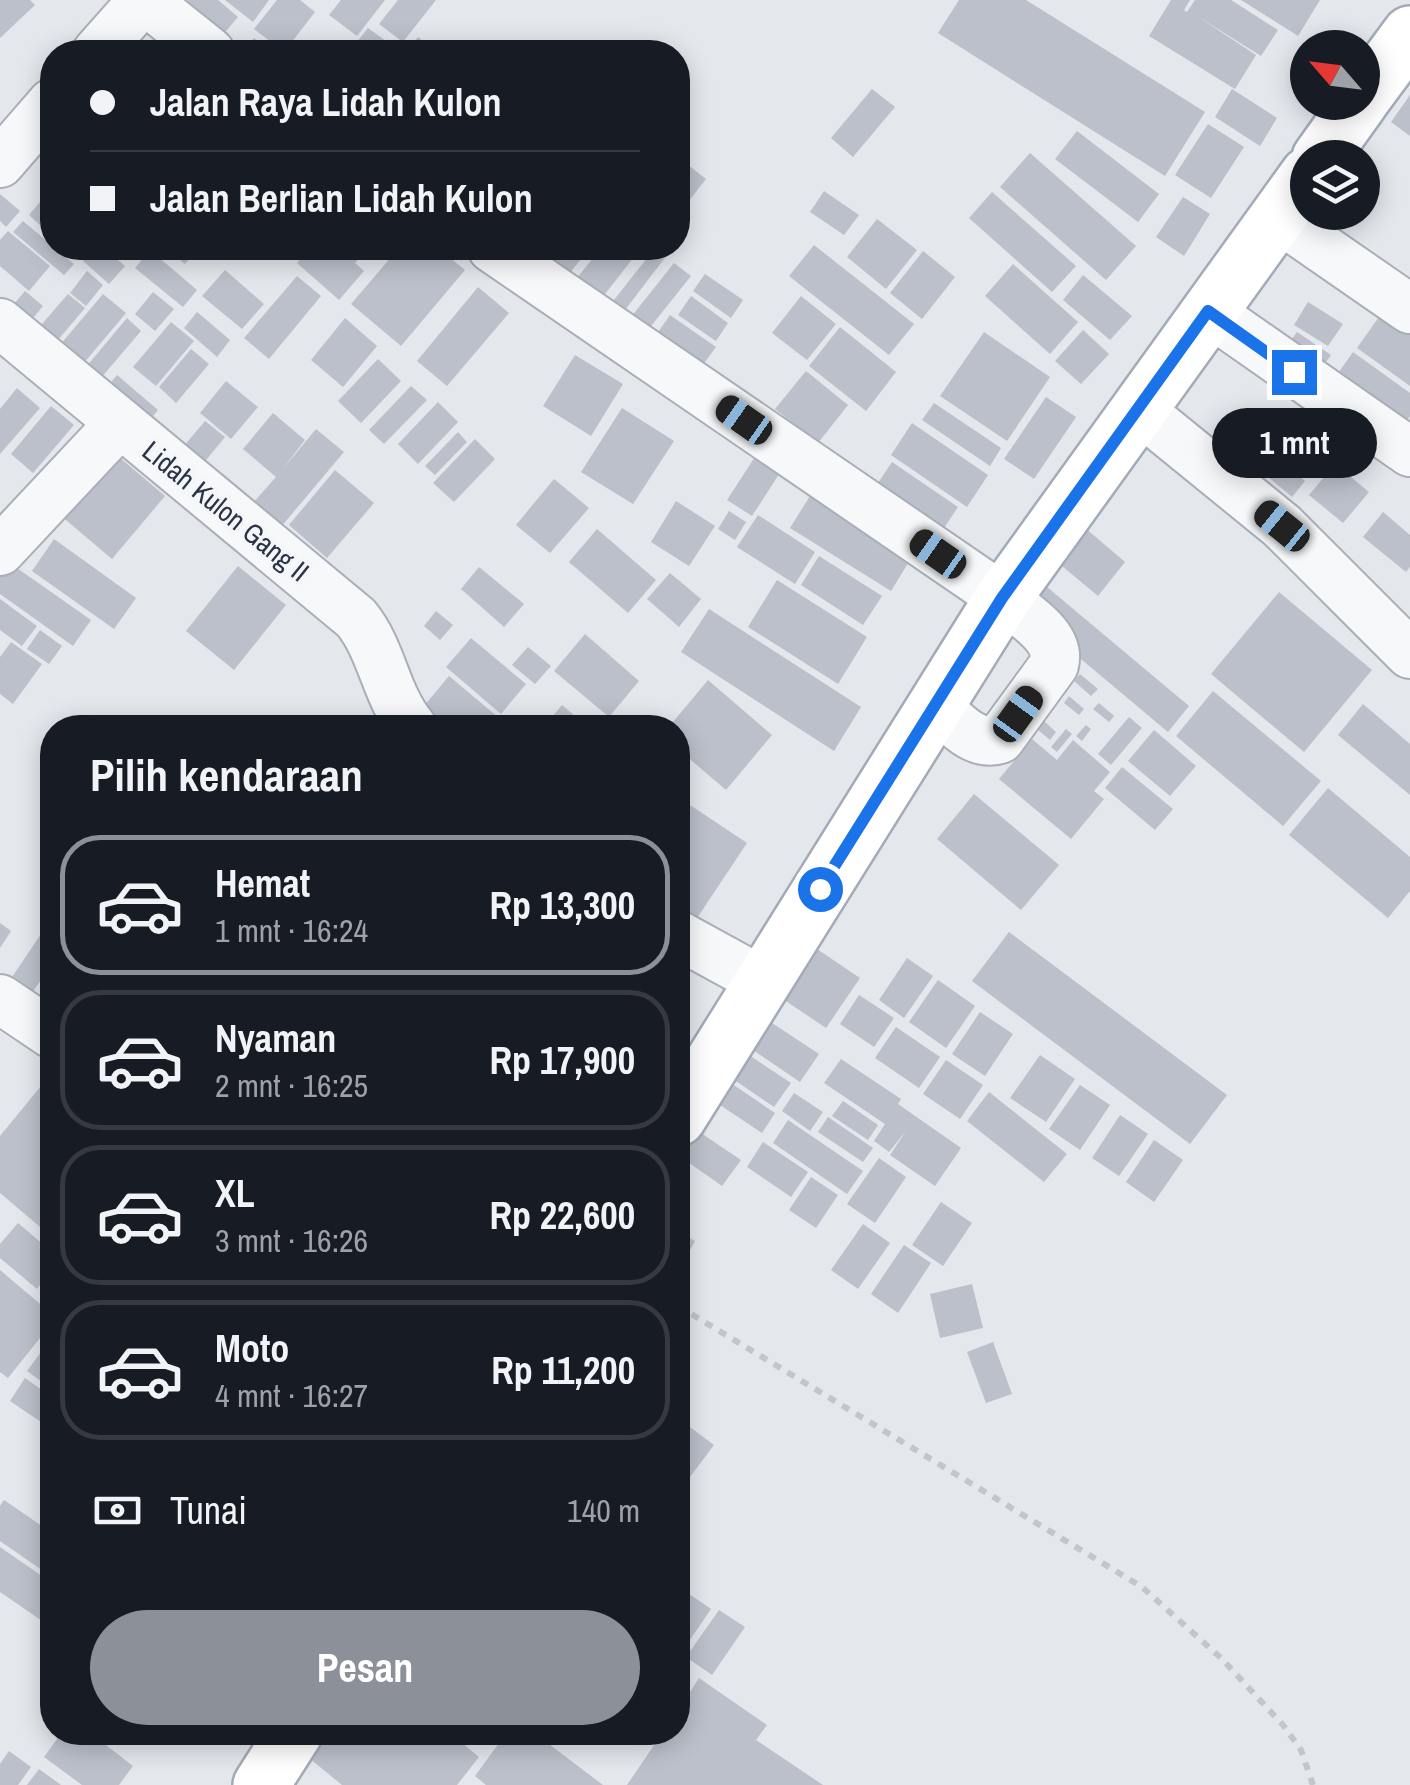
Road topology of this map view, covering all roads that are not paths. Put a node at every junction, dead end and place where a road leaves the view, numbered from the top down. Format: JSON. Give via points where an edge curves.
{"nodes":[{"id":1,"x":144,"y":0,"type":"edge"},
{"id":2,"x":1410,"y":34,"type":"edge"},
{"id":3,"x":108,"y":40,"type":"edge"},
{"id":4,"x":195,"y":40,"type":"edge"},
{"id":5,"x":1380,"y":75,"type":"edge"},
{"id":6,"x":40,"y":118,"type":"edge"},
{"id":7,"x":0,"y":164,"type":"edge"},
{"id":8,"x":1290,"y":199,"type":"edge"},
{"id":9,"x":1328,"y":230,"type":"edge"},
{"id":10,"x":509,"y":260,"type":"edge"},
{"id":11,"x":1410,"y":309,"type":"edge"},
{"id":12,"x":1208,"y":311,"type":"junction"},
{"id":13,"x":0,"y":323,"type":"edge"},
{"id":14,"x":1136,"y":408,"type":"junction"},
{"id":15,"x":120,"y":424,"type":"junction"},
{"id":16,"x":1410,"y":452,"type":"edge"},
{"id":17,"x":0,"y":550,"type":"edge"},
{"id":18,"x":1002,"y":598,"type":"junction"},
{"id":19,"x":1410,"y":654,"type":"edge"},
{"id":20,"x":934,"y":704,"type":"junction"},
{"id":21,"x":401,"y":715,"type":"edge"},
{"id":22,"x":690,"y":942,"type":"edge"},
{"id":23,"x":762,"y":981,"type":"junction"},
{"id":24,"x":0,"y":999,"type":"edge"},
{"id":25,"x":40,"y":1026,"type":"edge"},
{"id":26,"x":690,"y":1098,"type":"edge"},
{"id":27,"x":287,"y":1745,"type":"edge"},
{"id":28,"x":261,"y":1785,"type":"edge"}],
"edges":[{"from":1,"to":3,"type":"street"},
{"from":1,"to":4,"type":"street"},
{"from":2,"to":5,"type":"main road"},
{"from":6,"to":7,"type":"street"},
{"from":8,"to":12,"type":"main road"},
{"from":9,"to":11,"type":"street"},
{"from":10,"to":18,"type":"street"},
{"from":12,"to":14,"type":"main road"},
{"from":12,"to":16,"type":"street"},
{"from":13,"to":15,"type":"street","name":"Lidah Kulon Gang II"},
{"from":14,"to":18,"type":"main road"},
{"from":14,"to":19,"type":"street","via":[[1282,526]]},
{"from":15,"to":17,"type":"street"},
{"from":15,"to":21,"type":"street","name":"Lidah Kulon Gang II","via":[[356,618],[378,650]]},
{"from":18,"to":20,"type":"main road"},
{"from":18,"to":20,"type":"street","via":[[1052,641],[1054,665],[1000,738],[988,743]]},
{"from":20,"to":23,"type":"main road"},
{"from":22,"to":23,"type":"street"},
{"from":23,"to":26,"type":"main road"},
{"from":24,"to":25,"type":"street"},
{"from":27,"to":28,"type":"main road"}]}
